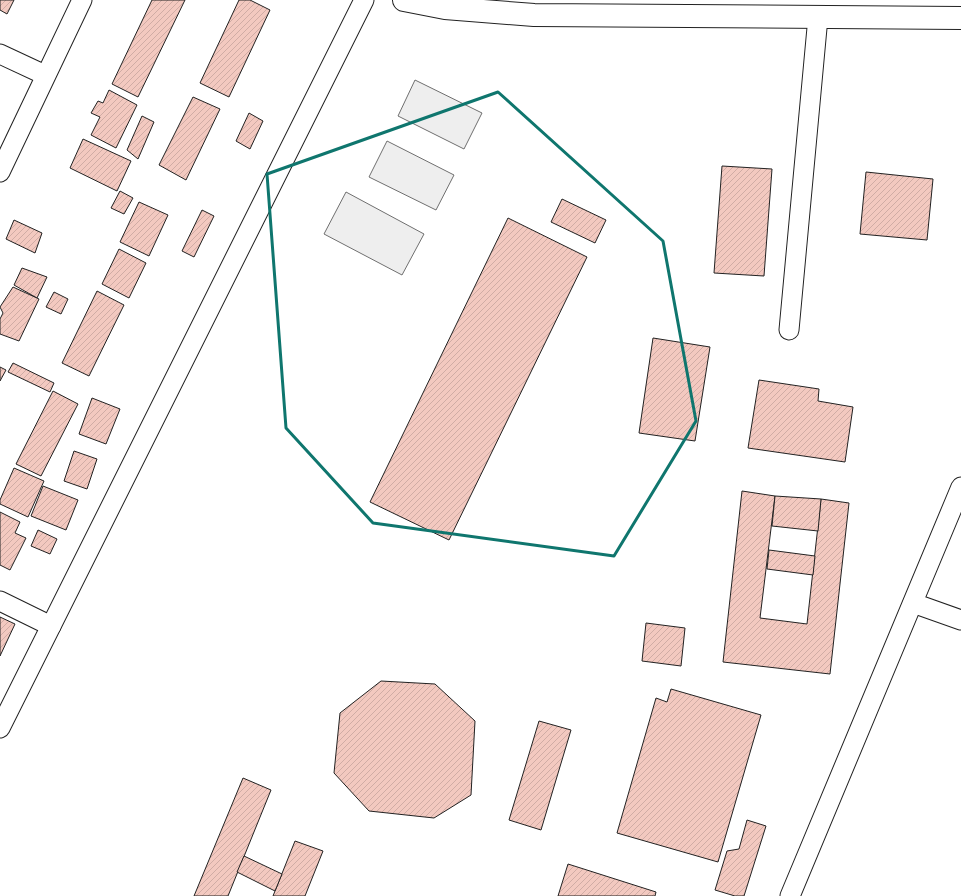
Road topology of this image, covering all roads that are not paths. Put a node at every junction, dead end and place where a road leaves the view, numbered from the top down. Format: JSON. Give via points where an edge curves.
{"nodes":[{"id":1,"x":82,"y":0,"type":"edge"},
{"id":2,"x":364,"y":0,"type":"edge"},
{"id":3,"x":404,"y":0,"type":"edge"},
{"id":4,"x":818,"y":17,"type":"junction"},
{"id":5,"x":961,"y":18,"type":"edge"},
{"id":6,"x":0,"y":54,"type":"edge"},
{"id":7,"x":45,"y":75,"type":"junction"},
{"id":8,"x":0,"y":172,"type":"edge"},
{"id":9,"x":789,"y":330,"type":"dead end"},
{"id":10,"x":961,"y":487,"type":"edge"},
{"id":11,"x":0,"y":601,"type":"edge"},
{"id":12,"x":913,"y":603,"type":"junction"},
{"id":13,"x":961,"y":620,"type":"edge"},
{"id":14,"x":51,"y":626,"type":"junction"},
{"id":15,"x":0,"y":728,"type":"edge"},
{"id":16,"x":790,"y":896,"type":"edge"}],
"edges":[{"from":1,"to":7,"type":"street"},
{"from":2,"to":14,"type":"street"},
{"from":3,"to":4,"type":"main road","via":[[445,8],[534,15]]},
{"from":4,"to":5,"type":"main road"},
{"from":4,"to":9,"type":"street"},
{"from":6,"to":7,"type":"street"},
{"from":7,"to":8,"type":"street"},
{"from":10,"to":12,"type":"street"},
{"from":11,"to":14,"type":"street"},
{"from":12,"to":13,"type":"street"},
{"from":12,"to":16,"type":"street"},
{"from":14,"to":15,"type":"street"}]}
